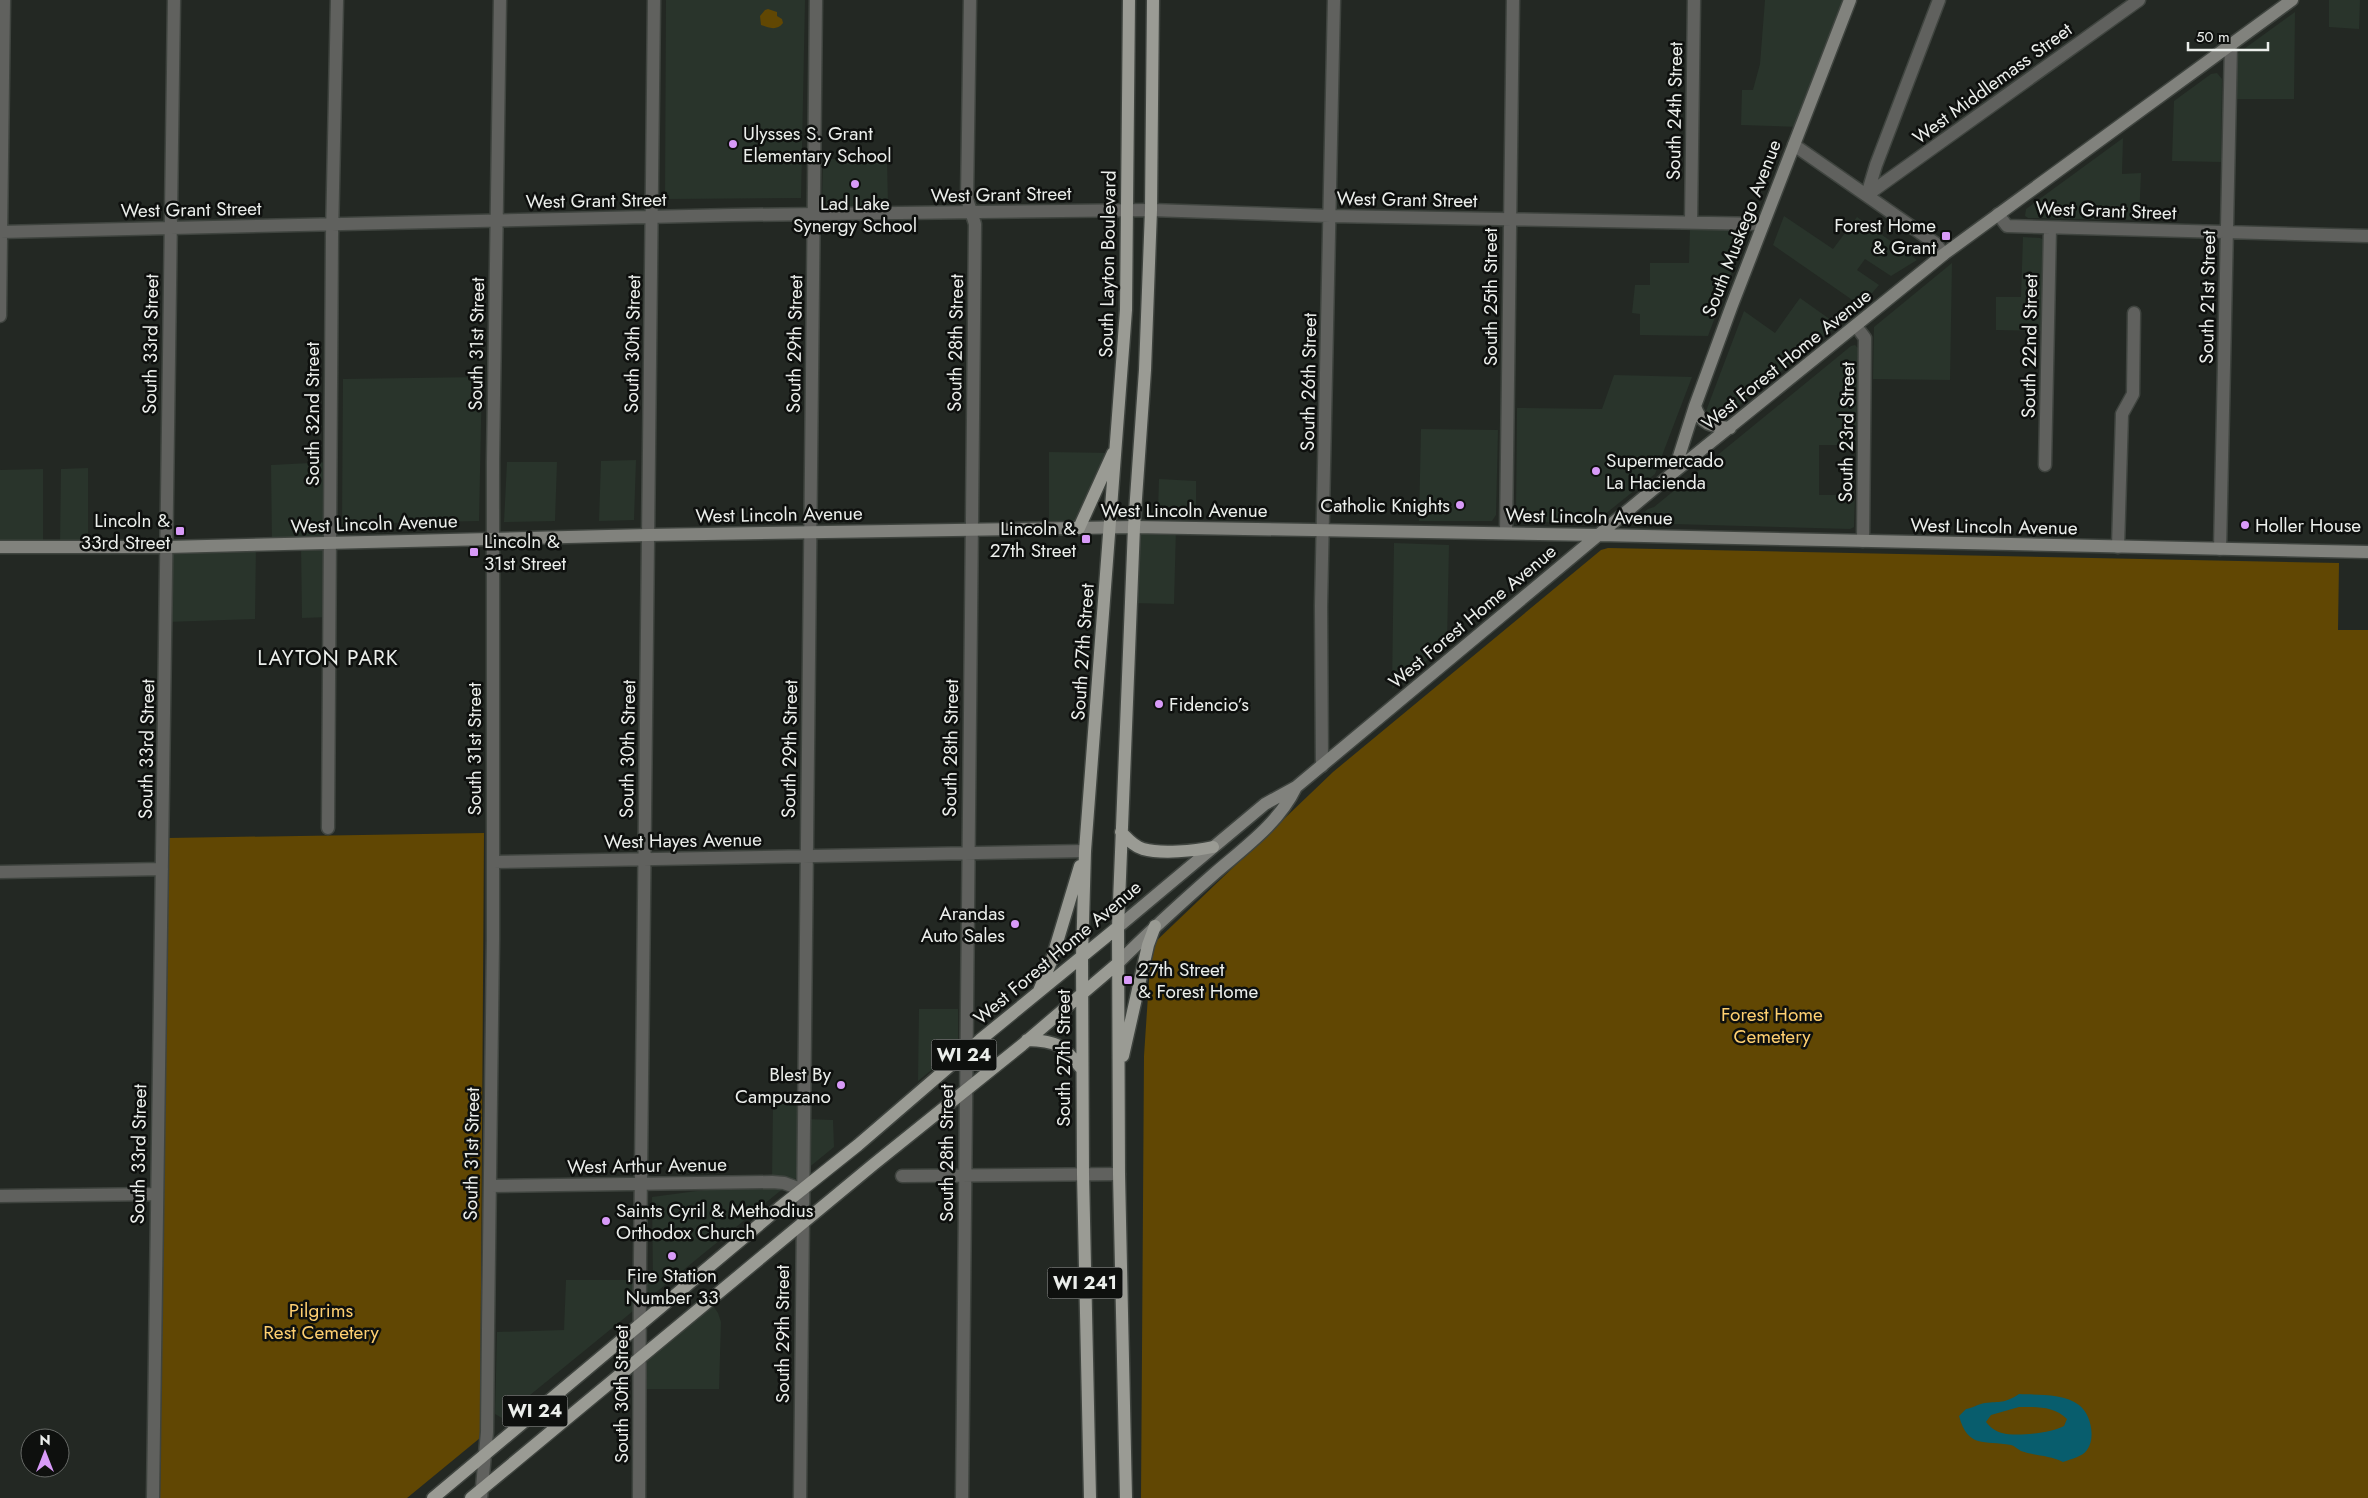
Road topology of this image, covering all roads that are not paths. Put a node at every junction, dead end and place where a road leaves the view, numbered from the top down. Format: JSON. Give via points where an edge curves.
{"nodes":[{"id":1,"x":4,"y":0,"type":"edge"},
{"id":2,"x":174,"y":0,"type":"edge"},
{"id":3,"x":337,"y":0,"type":"edge"},
{"id":4,"x":500,"y":0,"type":"edge"},
{"id":5,"x":654,"y":0,"type":"edge"},
{"id":6,"x":816,"y":0,"type":"edge"},
{"id":7,"x":970,"y":0,"type":"edge"},
{"id":8,"x":1129,"y":0,"type":"edge"},
{"id":9,"x":1153,"y":0,"type":"edge"},
{"id":10,"x":1334,"y":0,"type":"edge"},
{"id":11,"x":1513,"y":0,"type":"edge"},
{"id":12,"x":1694,"y":0,"type":"edge"},
{"id":13,"x":1850,"y":0,"type":"edge"},
{"id":14,"x":1938,"y":0,"type":"edge"},
{"id":15,"x":2139,"y":0,"type":"edge"},
{"id":16,"x":2292,"y":0,"type":"edge"},
{"id":17,"x":2231,"y":44,"type":"junction"},
{"id":18,"x":1794,"y":145,"type":"junction"},
{"id":19,"x":1867,"y":195,"type":"junction"},
{"id":20,"x":1127,"y":210,"type":"junction"},
{"id":21,"x":1150,"y":210,"type":"junction"},
{"id":22,"x":971,"y":213,"type":"junction"},
{"id":23,"x":814,"y":214,"type":"junction"},
{"id":24,"x":1998,"y":214,"type":"junction"},
{"id":25,"x":1330,"y":216,"type":"junction"},
{"id":26,"x":652,"y":217,"type":"junction"},
{"id":27,"x":1510,"y":219,"type":"junction"},
{"id":28,"x":497,"y":221,"type":"junction"},
{"id":29,"x":1691,"y":222,"type":"junction"},
{"id":30,"x":1763,"y":224,"type":"junction"},
{"id":31,"x":332,"y":225,"type":"junction"},
{"id":32,"x":170,"y":228,"type":"junction"},
{"id":33,"x":2050,"y":228,"type":"junction"},
{"id":34,"x":1,"y":232,"type":"edge"},
{"id":35,"x":2226,"y":232,"type":"junction"},
{"id":36,"x":2368,"y":236,"type":"edge"},
{"id":37,"x":1944,"y":254,"type":"junction"},
{"id":38,"x":2134,"y":313,"type":"dead end"},
{"id":39,"x":0,"y":316,"type":"edge"},
{"id":40,"x":1856,"y":326,"type":"junction"},
{"id":41,"x":1694,"y":406,"type":"junction"},
{"id":42,"x":1730,"y":428,"type":"junction"},
{"id":43,"x":1117,"y":444,"type":"junction"},
{"id":44,"x":2046,"y":465,"type":"dead end"},
{"id":45,"x":1674,"y":472,"type":"junction"},
{"id":46,"x":1134,"y":527,"type":"junction"},
{"id":47,"x":1079,"y":528,"type":"junction"},
{"id":48,"x":1110,"y":528,"type":"junction"},
{"id":49,"x":972,"y":530,"type":"junction"},
{"id":50,"x":1323,"y":530,"type":"junction"},
{"id":51,"x":810,"y":532,"type":"junction"},
{"id":52,"x":1506,"y":534,"type":"junction"},
{"id":53,"x":648,"y":535,"type":"junction"},
{"id":54,"x":1599,"y":535,"type":"junction"},
{"id":55,"x":493,"y":538,"type":"junction"},
{"id":56,"x":1863,"y":541,"type":"junction"},
{"id":57,"x":330,"y":543,"type":"junction"},
{"id":58,"x":0,"y":547,"type":"edge"},
{"id":59,"x":167,"y":547,"type":"junction"},
{"id":60,"x":2118,"y":547,"type":"junction"},
{"id":61,"x":2220,"y":549,"type":"junction"},
{"id":62,"x":2368,"y":552,"type":"edge"},
{"id":63,"x":1322,"y":766,"type":"junction"},
{"id":64,"x":1296,"y":787,"type":"junction"},
{"id":65,"x":328,"y":828,"type":"dead end"},
{"id":66,"x":1121,"y":832,"type":"junction"},
{"id":67,"x":1213,"y":847,"type":"junction"},
{"id":68,"x":1085,"y":851,"type":"junction"},
{"id":69,"x":968,"y":854,"type":"junction"},
{"id":70,"x":806,"y":856,"type":"junction"},
{"id":71,"x":644,"y":860,"type":"junction"},
{"id":72,"x":493,"y":862,"type":"junction"},
{"id":73,"x":162,"y":869,"type":"junction"},
{"id":74,"x":0,"y":872,"type":"edge"},
{"id":75,"x":1155,"y":926,"type":"junction"},
{"id":76,"x":1118,"y":927,"type":"junction"},
{"id":77,"x":1082,"y":957,"type":"junction"},
{"id":78,"x":1117,"y":964,"type":"junction"},
{"id":79,"x":1039,"y":992,"type":"junction"},
{"id":80,"x":1082,"y":994,"type":"junction"},
{"id":81,"x":1027,"y":1040,"type":"junction"},
{"id":82,"x":966,"y":1054,"type":"junction"},
{"id":83,"x":1081,"y":1068,"type":"junction"},
{"id":84,"x":1118,"y":1078,"type":"junction"},
{"id":85,"x":965,"y":1092,"type":"junction"},
{"id":86,"x":1083,"y":1174,"type":"junction"},
{"id":87,"x":1119,"y":1174,"type":"junction"},
{"id":88,"x":965,"y":1175,"type":"junction"},
{"id":89,"x":902,"y":1176,"type":"dead end"},
{"id":90,"x":641,"y":1183,"type":"junction"},
{"id":91,"x":490,"y":1186,"type":"junction"},
{"id":92,"x":803,"y":1190,"type":"junction"},
{"id":93,"x":156,"y":1194,"type":"junction"},
{"id":94,"x":0,"y":1196,"type":"edge"},
{"id":95,"x":802,"y":1224,"type":"junction"},
{"id":96,"x":639,"y":1326,"type":"junction"},
{"id":97,"x":639,"y":1360,"type":"junction"},
{"id":98,"x":485,"y":1453,"type":"junction"},
{"id":99,"x":482,"y":1494,"type":"edge"},
{"id":100,"x":153,"y":1498,"type":"edge"},
{"id":101,"x":433,"y":1498,"type":"edge"},
{"id":102,"x":471,"y":1498,"type":"edge"},
{"id":103,"x":639,"y":1498,"type":"edge"},
{"id":104,"x":800,"y":1498,"type":"edge"},
{"id":105,"x":962,"y":1498,"type":"edge"},
{"id":106,"x":1090,"y":1498,"type":"edge"},
{"id":107,"x":1126,"y":1498,"type":"edge"}],
"edges":[{"from":1,"to":34,"type":"street"},
{"from":2,"to":32,"type":"street","name":"South 33rd Street"},
{"from":3,"to":31,"type":"street","name":"South 32nd Street"},
{"from":4,"to":28,"type":"street","name":"South 31st Street"},
{"from":5,"to":26,"type":"street","name":"South 30th Street"},
{"from":6,"to":23,"type":"street","name":"South 29th Street"},
{"from":7,"to":22,"type":"street","name":"South 28th Street","via":[[967,199]]},
{"from":8,"to":20,"type":"main road","name":"South Layton Boulevard"},
{"from":9,"to":21,"type":"main road"},
{"from":10,"to":25,"type":"street","name":"South 26th Street"},
{"from":11,"to":27,"type":"street","name":"South 25th Street"},
{"from":12,"to":29,"type":"street","name":"South 24th Street"},
{"from":13,"to":18,"type":"main road","name":"South Muskego Avenue"},
{"from":14,"to":19,"type":"street"},
{"from":15,"to":19,"type":"street","name":"West Middlemass Street"},
{"from":16,"to":17,"type":"main road","name":"West Forest Home Avenue"},
{"from":17,"to":24,"type":"main road","name":"West Forest Home Avenue"},
{"from":17,"to":35,"type":"street","name":"South 21st Street"},
{"from":18,"to":19,"type":"street"},
{"from":18,"to":30,"type":"main road","name":"South Muskego Avenue"},
{"from":19,"to":37,"type":"street","via":[[1934,243]]},
{"from":20,"to":21,"type":"street","name":"West Grant Street"},
{"from":20,"to":22,"type":"street","name":"West Grant Street"},
{"from":20,"to":43,"type":"main road","name":"South Layton Boulevard","via":[[1126,310]]},
{"from":21,"to":25,"type":"street","name":"West Grant Street"},
{"from":21,"to":46,"type":"main road","via":[[1146,370]]},
{"from":22,"to":23,"type":"street","name":"West Grant Street"},
{"from":22,"to":49,"type":"street","name":"South 28th Street","via":[[975,224]]},
{"from":23,"to":26,"type":"street","name":"West Grant Street"},
{"from":23,"to":51,"type":"street","name":"South 29th Street"},
{"from":24,"to":33,"type":"street","name":"West Grant Street","via":[[2007,226]]},
{"from":24,"to":37,"type":"main road","name":"West Forest Home Avenue"},
{"from":25,"to":27,"type":"street","name":"West Grant Street"},
{"from":25,"to":50,"type":"street","name":"South 26th Street"},
{"from":26,"to":28,"type":"street","name":"West Grant Street"},
{"from":26,"to":53,"type":"street","name":"South 30th Street"},
{"from":27,"to":29,"type":"street","name":"West Grant Street"},
{"from":27,"to":52,"type":"street","name":"South 25th Street"},
{"from":28,"to":31,"type":"street","name":"West Grant Street"},
{"from":28,"to":55,"type":"street","name":"South 31st Street"},
{"from":29,"to":30,"type":"street","name":"West Grant Street"},
{"from":30,"to":41,"type":"main road","name":"South Muskego Avenue"},
{"from":31,"to":32,"type":"street","name":"West Grant Street"},
{"from":31,"to":57,"type":"street","name":"South 32nd Street"},
{"from":32,"to":34,"type":"street","name":"West Grant Street"},
{"from":32,"to":59,"type":"street","name":"South 33rd Street"},
{"from":33,"to":35,"type":"street","name":"West Grant Street"},
{"from":33,"to":44,"type":"street","name":"South 22nd Street"},
{"from":34,"to":39,"type":"street"},
{"from":35,"to":36,"type":"street","name":"West Grant Street"},
{"from":35,"to":61,"type":"street","name":"South 21st Street"},
{"from":37,"to":40,"type":"main road","name":"West Forest Home Avenue"},
{"from":38,"to":60,"type":"street","via":[[2133,394],[2122,414]]},
{"from":40,"to":42,"type":"main road","name":"West Forest Home Avenue"},
{"from":40,"to":56,"type":"street","name":"South 23rd Street","via":[[1865,338]]},
{"from":41,"to":42,"type":"main road","via":[[1710,426]]},
{"from":41,"to":45,"type":"main road","name":"South Muskego Avenue"},
{"from":42,"to":45,"type":"main road","name":"West Forest Home Avenue"},
{"from":43,"to":47,"type":"main road"},
{"from":43,"to":48,"type":"main road","name":"South Layton Boulevard"},
{"from":45,"to":54,"type":"main road","name":"West Forest Home Avenue"},
{"from":46,"to":48,"type":"main road","name":"West Lincoln Avenue"},
{"from":46,"to":50,"type":"main road","name":"West Lincoln Avenue"},
{"from":46,"to":66,"type":"main road"},
{"from":47,"to":48,"type":"main road","name":"West Lincoln Avenue"},
{"from":47,"to":49,"type":"main road","name":"West Lincoln Avenue"},
{"from":48,"to":68,"type":"main road","name":"South 27th Street"},
{"from":49,"to":51,"type":"main road","name":"West Lincoln Avenue"},
{"from":49,"to":69,"type":"street","name":"South 28th Street"},
{"from":50,"to":52,"type":"main road","name":"West Lincoln Avenue"},
{"from":50,"to":63,"type":"street","name":"South 26th Street"},
{"from":51,"to":53,"type":"main road","name":"West Lincoln Avenue"},
{"from":51,"to":70,"type":"street","name":"South 29th Street"},
{"from":52,"to":54,"type":"main road","name":"West Lincoln Avenue"},
{"from":53,"to":55,"type":"main road","name":"West Lincoln Avenue"},
{"from":53,"to":71,"type":"street","name":"South 30th Street"},
{"from":54,"to":56,"type":"main road","name":"West Lincoln Avenue"},
{"from":54,"to":63,"type":"main road","name":"West Forest Home Avenue"},
{"from":55,"to":57,"type":"main road","name":"West Lincoln Avenue"},
{"from":55,"to":72,"type":"street","name":"South 31st Street"},
{"from":56,"to":60,"type":"main road","name":"West Lincoln Avenue"},
{"from":57,"to":59,"type":"main road","name":"West Lincoln Avenue"},
{"from":57,"to":65,"type":"street","name":"South 32nd Street"},
{"from":58,"to":59,"type":"main road","name":"West Lincoln Avenue"},
{"from":59,"to":73,"type":"street","name":"South 33rd Street"},
{"from":60,"to":61,"type":"main road","name":"West Lincoln Avenue"},
{"from":61,"to":62,"type":"main road","name":"West Lincoln Avenue"},
{"from":63,"to":64,"type":"main road","name":"West Forest Home Avenue"},
{"from":64,"to":67,"type":"main road","name":"West Forest Home Avenue","via":[[1265,804]]},
{"from":64,"to":75,"type":"main road","name":"West Forest Home Avenue","via":[[1287,806],[1269,825]]},
{"from":66,"to":67,"type":"main road","via":[[1131,843],[1148,850]]},
{"from":66,"to":76,"type":"main road"},
{"from":67,"to":76,"type":"main road","name":"West Forest Home Avenue"},
{"from":68,"to":69,"type":"street","name":"West Hayes Avenue"},
{"from":68,"to":77,"type":"main road","name":"South 27th Street"},
{"from":68,"to":79,"type":"main road"},
{"from":69,"to":70,"type":"street","name":"West Hayes Avenue"},
{"from":69,"to":82,"type":"street","name":"South 28th Street"},
{"from":70,"to":71,"type":"street","name":"West Hayes Avenue"},
{"from":70,"to":92,"type":"street","name":"South 29th Street"},
{"from":71,"to":72,"type":"street","name":"West Hayes Avenue"},
{"from":71,"to":90,"type":"street","name":"South 30th Street"},
{"from":72,"to":91,"type":"street","name":"South 31st Street"},
{"from":73,"to":74,"type":"street"},
{"from":73,"to":93,"type":"street","name":"South 33rd Street"},
{"from":75,"to":78,"type":"main road","name":"West Forest Home Avenue"},
{"from":75,"to":84,"type":"main road"},
{"from":76,"to":77,"type":"main road","name":"West Forest Home Avenue","number":"WI 24"},
{"from":76,"to":78,"type":"main road","number":"WI 241"},
{"from":77,"to":79,"type":"main road","name":"West Forest Home Avenue","number":"WI 24"},
{"from":77,"to":80,"type":"main road","name":"South 27th Street","number":"WI 241"},
{"from":78,"to":80,"type":"main road","name":"West Forest Home Avenue","number":"WI 24"},
{"from":78,"to":84,"type":"main road","number":"WI 241"},
{"from":79,"to":82,"type":"main road","name":"West Forest Home Avenue","number":"WI 24"},
{"from":80,"to":81,"type":"main road","name":"West Forest Home Avenue","number":"WI 24"},
{"from":80,"to":83,"type":"main road","name":"South 27th Street","number":"WI 241"},
{"from":81,"to":83,"type":"main road","via":[[1058,1044]]},
{"from":81,"to":85,"type":"main road","name":"West Forest Home Avenue","number":"WI 24"},
{"from":82,"to":85,"type":"street","name":"South 28th Street"},
{"from":82,"to":92,"type":"main road","name":"West Forest Home Avenue","number":"WI 24"},
{"from":83,"to":86,"type":"main road","name":"South 27th Street","number":"WI 241"},
{"from":84,"to":87,"type":"main road","number":"WI 241"},
{"from":85,"to":88,"type":"street","name":"South 28th Street"},
{"from":85,"to":95,"type":"main road","name":"West Forest Home Avenue","number":"WI 24"},
{"from":86,"to":87,"type":"street"},
{"from":86,"to":88,"type":"street"},
{"from":86,"to":106,"type":"main road","name":"South 27th Street","number":"WI 241"},
{"from":87,"to":107,"type":"main road","number":"WI 241"},
{"from":88,"to":89,"type":"street"},
{"from":88,"to":105,"type":"street","name":"South 28th Street"},
{"from":90,"to":91,"type":"street","name":"West Arthur Avenue"},
{"from":90,"to":92,"type":"street","name":"West Arthur Avenue","via":[[772,1182]]},
{"from":90,"to":96,"type":"street","name":"South 30th Street"},
{"from":91,"to":98,"type":"street","name":"South 31st Street"},
{"from":92,"to":95,"type":"street","name":"South 29th Street"},
{"from":92,"to":96,"type":"main road","name":"West Forest Home Avenue","number":"WI 24"},
{"from":93,"to":94,"type":"street"},
{"from":93,"to":100,"type":"street","name":"South 33rd Street"},
{"from":95,"to":97,"type":"main road","name":"West Forest Home Avenue","number":"WI 24"},
{"from":95,"to":104,"type":"street","name":"South 29th Street"},
{"from":96,"to":97,"type":"street","name":"South 30th Street"},
{"from":96,"to":98,"type":"main road","name":"West Forest Home Avenue","number":"WI 24"},
{"from":97,"to":99,"type":"main road","name":"West Forest Home Avenue","number":"WI 24"},
{"from":97,"to":103,"type":"street","name":"South 30th Street"},
{"from":98,"to":99,"type":"street","name":"South 31st Street"},
{"from":98,"to":101,"type":"main road","name":"West Forest Home Avenue","number":"WI 24"},
{"from":99,"to":102,"type":"main road","name":"West Forest Home Avenue","number":"WI 24"}]}
